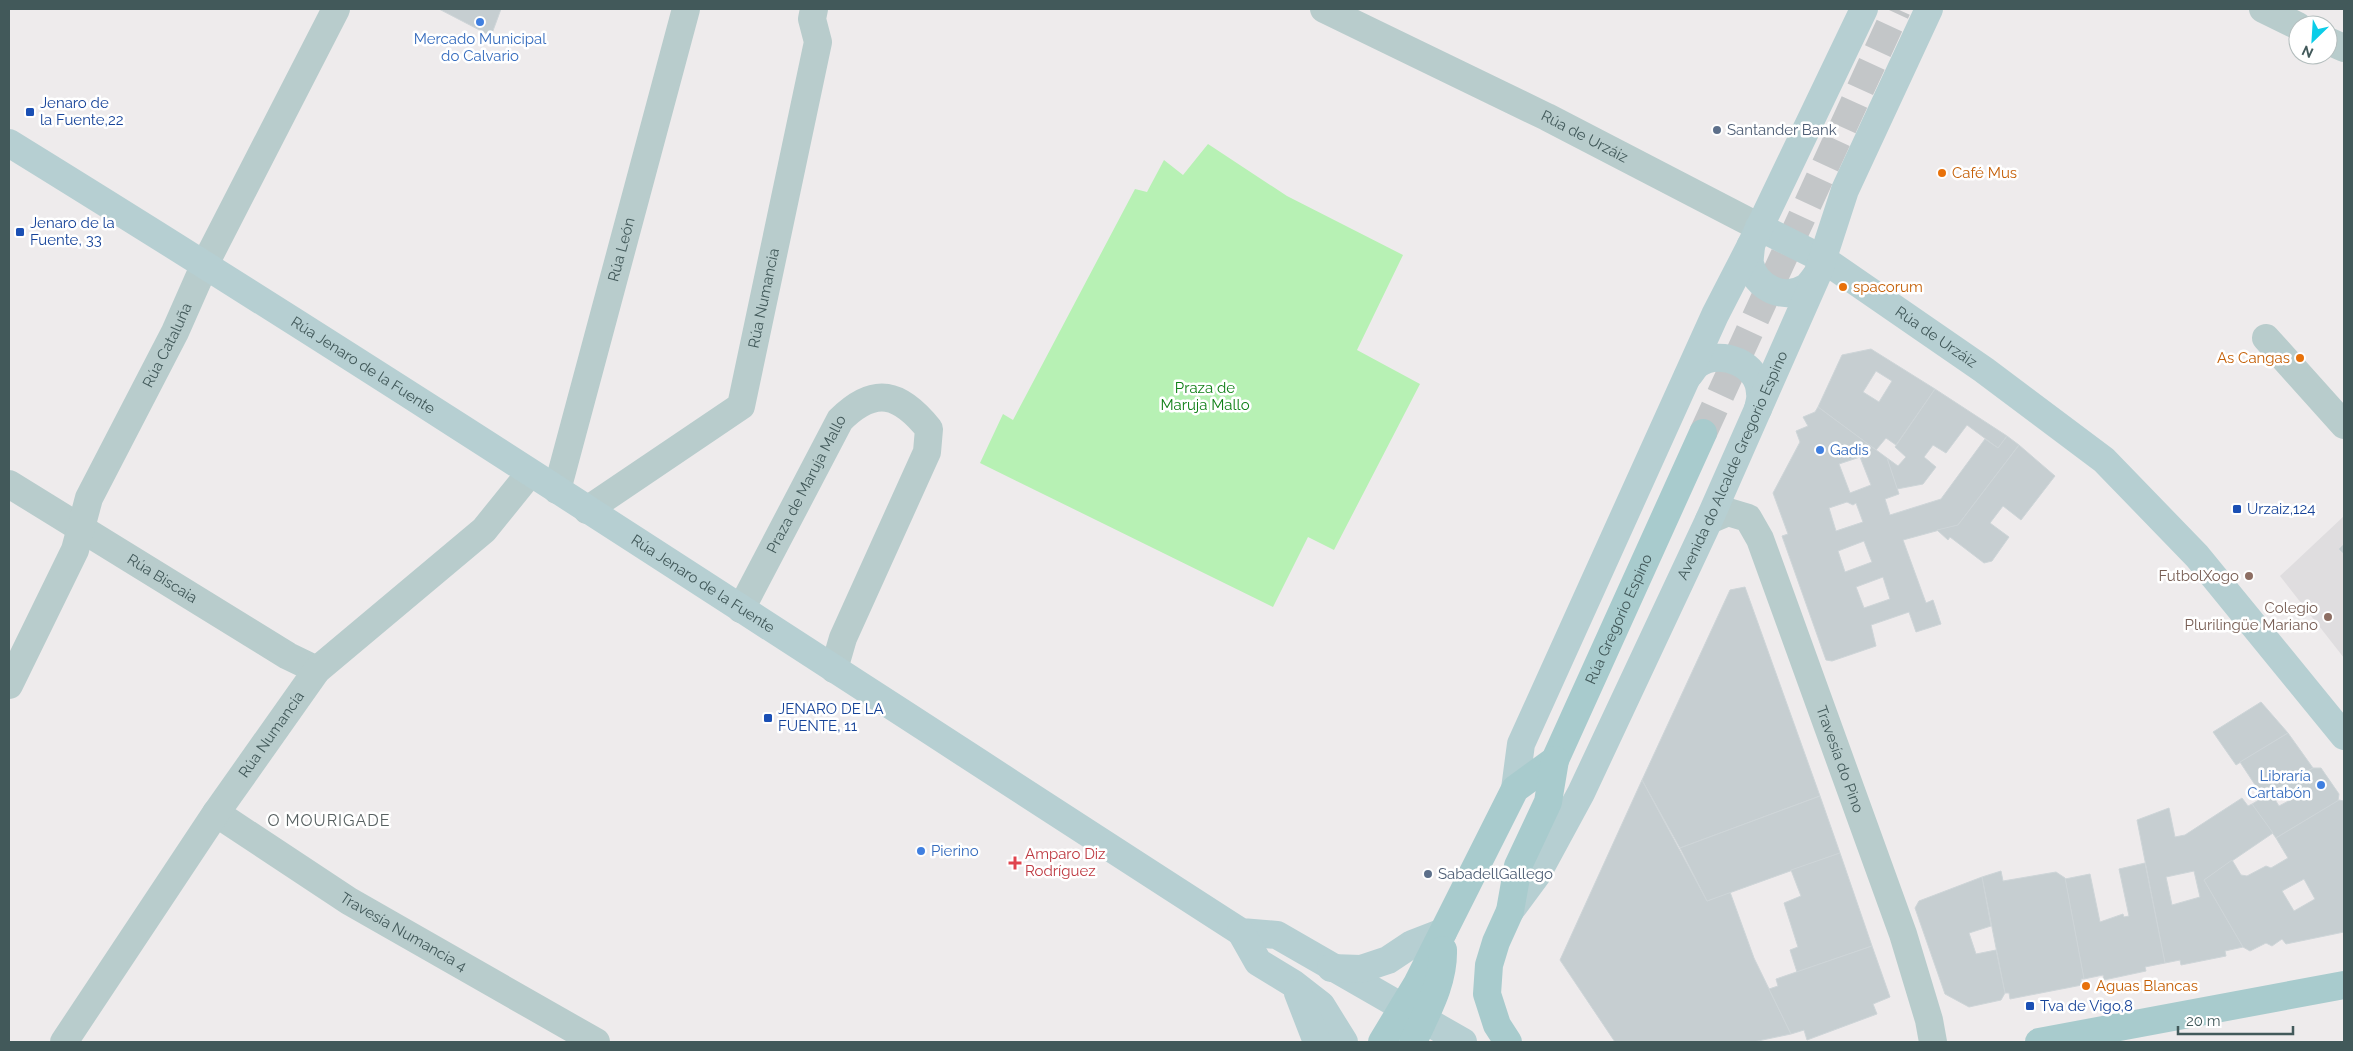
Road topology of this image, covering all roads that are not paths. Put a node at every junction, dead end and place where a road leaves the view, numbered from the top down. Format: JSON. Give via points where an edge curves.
{"nodes":[{"id":1,"x":336,"y":9,"type":"edge"},
{"id":2,"x":686,"y":9,"type":"edge"},
{"id":3,"x":814,"y":9,"type":"edge"},
{"id":4,"x":1324,"y":9,"type":"edge"},
{"id":5,"x":1864,"y":9,"type":"edge"},
{"id":6,"x":1929,"y":9,"type":"edge"},
{"id":7,"x":2263,"y":9,"type":"edge"},
{"id":8,"x":2288,"y":21,"type":"edge"},
{"id":9,"x":9,"y":142,"type":"edge"},
{"id":10,"x":1755,"y":236,"type":"junction"},
{"id":11,"x":205,"y":264,"type":"junction"},
{"id":12,"x":1820,"y":266,"type":"junction"},
{"id":13,"x":2266,"y":338,"type":"dead end"},
{"id":14,"x":1684,"y":381,"type":"junction"},
{"id":15,"x":1757,"y":413,"type":"junction"},
{"id":16,"x":2344,"y":425,"type":"edge"},
{"id":17,"x":1703,"y":432,"type":"tunnel mouth"},
{"id":18,"x":530,"y":473,"type":"junction"},
{"id":19,"x":9,"y":484,"type":"edge"},
{"id":20,"x":557,"y":490,"type":"junction"},
{"id":21,"x":587,"y":510,"type":"junction"},
{"id":22,"x":1709,"y":520,"type":"junction"},
{"id":23,"x":82,"y":528,"type":"junction"},
{"id":24,"x":741,"y":609,"type":"junction"},
{"id":25,"x":317,"y":670,"type":"junction"},
{"id":26,"x":834,"y":670,"type":"junction"},
{"id":27,"x":9,"y":685,"type":"edge"},
{"id":28,"x":2344,"y":736,"type":"edge"},
{"id":29,"x":1555,"y":760,"type":"junction"},
{"id":30,"x":1515,"y":789,"type":"junction"},
{"id":31,"x":216,"y":813,"type":"junction"},
{"id":32,"x":1510,"y":911,"type":"junction"},
{"id":33,"x":1241,"y":932,"type":"junction"},
{"id":34,"x":1443,"y":932,"type":"junction"},
{"id":35,"x":1332,"y":968,"type":"junction"},
{"id":36,"x":1294,"y":984,"type":"junction"},
{"id":37,"x":2344,"y":985,"type":"edge"},
{"id":38,"x":1413,"y":1023,"type":"edge"},
{"id":39,"x":64,"y":1042,"type":"edge"},
{"id":40,"x":596,"y":1042,"type":"edge"},
{"id":41,"x":1317,"y":1042,"type":"edge"},
{"id":42,"x":1344,"y":1042,"type":"edge"},
{"id":43,"x":1382,"y":1042,"type":"edge"},
{"id":44,"x":1463,"y":1042,"type":"edge"},
{"id":45,"x":1508,"y":1042,"type":"edge"},
{"id":46,"x":1933,"y":1042,"type":"edge"},
{"id":47,"x":2039,"y":1042,"type":"edge"}],
"edges":[{"from":1,"to":11,"type":"street","name":"Rúa Cataluña"},
{"from":2,"to":20,"type":"street","name":"Rúa León"},
{"from":3,"to":21,"type":"street","name":"Rúa Numancia","via":[[812,19],[818,42],[741,406]]},
{"from":4,"to":10,"type":"street","name":"Rúa de Urzáiz","via":[[1546,117]]},
{"from":5,"to":10,"type":"main road"},
{"from":6,"to":12,"type":"main road","name":"Avenida do Alcalde Gregorio Espino","via":[[1845,190]]},
{"from":7,"to":8,"type":"street"},
{"from":9,"to":11,"type":"main road","name":"Rúa Jenaro de la Fuente"},
{"from":10,"to":12,"type":"main road","name":"Rúa de Urzáiz"},
{"from":10,"to":12,"type":"main road","via":[[1750,263],[1756,280],[1771,291],[1789,294],[1806,287]]},
{"from":10,"to":14,"type":"main road"},
{"from":11,"to":18,"type":"main road","name":"Rúa Jenaro de la Fuente"},
{"from":11,"to":23,"type":"street","name":"Rúa Cataluña","via":[[176,332],[89,498]]},
{"from":12,"to":15,"type":"main road","name":"Avenida do Alcalde Gregorio Espino"},
{"from":12,"to":28,"type":"main road","name":"Rúa de Urzáiz","via":[[1984,370],[2104,460],[2197,556]]},
{"from":13,"to":16,"type":"street"},
{"from":14,"to":15,"type":"main road","via":[[1697,364],[1716,357],[1737,360],[1753,373],[1758,386]]},
{"from":14,"to":30,"type":"main road","via":[[1521,744]]},
{"from":15,"to":22,"type":"main road","name":"Avenida do Alcalde Gregorio Espino"},
{"from":17,"to":29,"type":"main road","name":"Rúa Gregorio Espino"},
{"from":18,"to":20,"type":"main road","name":"Rúa Jenaro de la Fuente"},
{"from":18,"to":25,"type":"street","name":"Rúa Numancia","via":[[484,530]]},
{"from":19,"to":23,"type":"street","name":"Rúa Biscaia"},
{"from":20,"to":21,"type":"main road","name":"Rúa Jenaro de la Fuente"},
{"from":21,"to":24,"type":"main road","name":"Rúa Jenaro de la Fuente"},
{"from":22,"to":32,"type":"main road","name":"Avenida do Alcalde Gregorio Espino","via":[[1581,793],[1536,876]]},
{"from":22,"to":46,"type":"street","name":"Travesía do Pino","via":[[1728,512],[1748,518],[1760,539],[1903,934]]},
{"from":23,"to":25,"type":"street","name":"Rúa Biscaia","via":[[288,656]]},
{"from":23,"to":27,"type":"street","name":"Rúa Cataluña","via":[[75,550]]},
{"from":24,"to":26,"type":"main road","name":"Rúa Jenaro de la Fuente"},
{"from":24,"to":26,"type":"street","name":"Praza de Maruja Mallo","via":[[840,420],[874,397],[900,401],[914,410],[929,430],[927,452],[843,638]]},
{"from":25,"to":31,"type":"street","name":"Rúa Numancia"},
{"from":26,"to":33,"type":"main road","name":"Rúa Jenaro de la Fuente"},
{"from":29,"to":30,"type":"main road","name":"Rúa Gregorio Espino"},
{"from":29,"to":32,"type":"main road","name":"Avenida do Alcalde Gregorio Espino","via":[[1548,802],[1518,866]]},
{"from":30,"to":34,"type":"main road"},
{"from":31,"to":39,"type":"street","name":"Rúa Numancia"},
{"from":31,"to":40,"type":"street","name":"Travesía Numancia 4","via":[[349,901]]},
{"from":32,"to":45,"type":"main road","name":"Avenida do Alcalde Gregorio Espino","via":[[1489,965],[1487,994],[1497,1026]]},
{"from":33,"to":35,"type":"main road","name":"Rúa Jenaro de la Fuente","via":[[1277,935]]},
{"from":33,"to":36,"type":"main road","via":[[1258,962]]},
{"from":34,"to":35,"type":"main road","via":[[1361,970]]},
{"from":34,"to":38,"type":"main road"},
{"from":35,"to":38,"type":"main road","name":"Rúa Jenaro de la Fuente"},
{"from":36,"to":41,"type":"main road"},
{"from":36,"to":42,"type":"main road","via":[[1321,1005]]},
{"from":37,"to":47,"type":"main road"},
{"from":38,"to":43,"type":"main road"},
{"from":38,"to":44,"type":"main road","name":"Rúa Jenaro de la Fuente"}]}
